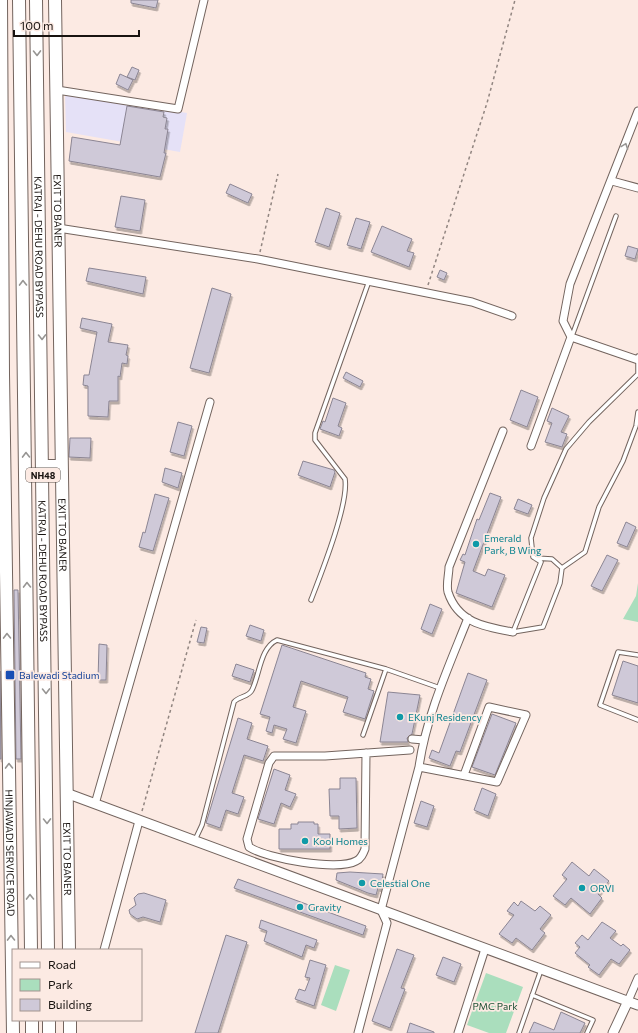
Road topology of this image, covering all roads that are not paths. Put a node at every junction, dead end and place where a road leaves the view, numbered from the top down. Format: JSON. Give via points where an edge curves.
{"nodes":[{"id":1,"x":1,"y":0,"type":"edge"},
{"id":2,"x":19,"y":0,"type":"edge"},
{"id":3,"x":36,"y":0,"type":"edge"},
{"id":4,"x":55,"y":0,"type":"edge"},
{"id":5,"x":204,"y":0,"type":"edge"},
{"id":6,"x":57,"y":90,"type":"junction"},
{"id":7,"x":638,"y":111,"type":"edge"},
{"id":8,"x":612,"y":181,"type":"junction"},
{"id":9,"x":638,"y":188,"type":"edge"},
{"id":10,"x":616,"y":216,"type":"dead end"},
{"id":11,"x":58,"y":228,"type":"junction"},
{"id":12,"x":369,"y":281,"type":"junction"},
{"id":13,"x":512,"y":316,"type":"dead end"},
{"id":14,"x":2,"y":325,"type":"edge"},
{"id":15,"x":571,"y":337,"type":"junction"},
{"id":16,"x":638,"y":358,"type":"edge"},
{"id":17,"x":2,"y":373,"type":"edge"},
{"id":18,"x":638,"y":374,"type":"edge"},
{"id":19,"x":210,"y":402,"type":"dead end"},
{"id":20,"x":638,"y":412,"type":"edge"},
{"id":21,"x":503,"y":431,"type":"dead end"},
{"id":22,"x":531,"y":446,"type":"dead end"},
{"id":23,"x":43,"y":466,"type":"junction"},
{"id":24,"x":61,"y":466,"type":"junction"},
{"id":25,"x":533,"y":557,"type":"junction"},
{"id":26,"x":562,"y":568,"type":"junction"},
{"id":27,"x":3,"y":571,"type":"edge"},
{"id":28,"x":311,"y":600,"type":"dead end"},
{"id":29,"x":468,"y":618,"type":"junction"},
{"id":30,"x":513,"y":632,"type":"junction"},
{"id":31,"x":638,"y":655,"type":"edge"},
{"id":32,"x":386,"y":669,"type":"junction"},
{"id":33,"x":441,"y":688,"type":"junction"},
{"id":34,"x":638,"y":720,"type":"edge"},
{"id":35,"x":363,"y":735,"type":"dead end"},
{"id":36,"x":412,"y":739,"type":"dead end"},
{"id":37,"x":424,"y":740,"type":"junction"},
{"id":38,"x":410,"y":750,"type":"dead end"},
{"id":39,"x":366,"y":753,"type":"junction"},
{"id":40,"x":419,"y":767,"type":"junction"},
{"id":41,"x":464,"y":775,"type":"junction"},
{"id":42,"x":66,"y":793,"type":"junction"},
{"id":43,"x":95,"y":804,"type":"junction"},
{"id":44,"x":139,"y":821,"type":"junction"},
{"id":45,"x":194,"y":841,"type":"junction"},
{"id":46,"x":381,"y":910,"type":"junction"},
{"id":47,"x":485,"y":948,"type":"junction"},
{"id":48,"x":31,"y":949,"type":"edge"},
{"id":49,"x":48,"y":949,"type":"edge"},
{"id":50,"x":69,"y":949,"type":"edge"},
{"id":51,"x":104,"y":949,"type":"edge"},
{"id":52,"x":541,"y":969,"type":"junction"},
{"id":53,"x":638,"y":978,"type":"edge"},
{"id":54,"x":12,"y":987,"type":"edge"},
{"id":55,"x":532,"y":995,"type":"junction"},
{"id":56,"x":628,"y":1001,"type":"junction"},
{"id":57,"x":638,"y":1005,"type":"edge"},
{"id":58,"x":13,"y":1021,"type":"edge"},
{"id":59,"x":32,"y":1021,"type":"edge"},
{"id":60,"x":49,"y":1021,"type":"edge"},
{"id":61,"x":70,"y":1021,"type":"edge"},
{"id":62,"x":13,"y":1033,"type":"edge"},
{"id":63,"x":32,"y":1033,"type":"edge"},
{"id":64,"x":49,"y":1033,"type":"edge"},
{"id":65,"x":70,"y":1033,"type":"edge"},
{"id":66,"x":358,"y":1033,"type":"edge"},
{"id":67,"x":458,"y":1033,"type":"edge"},
{"id":68,"x":519,"y":1033,"type":"edge"},
{"id":69,"x":587,"y":1033,"type":"edge"},
{"id":70,"x":613,"y":1033,"type":"edge"}],
"edges":[{"from":1,"to":14,"type":"main road","name":"HINJAWADI SERVICE ROAD"},
{"from":48,"to":2,"type":"main road","name":"KATRAJ - DEHU ROAD BYPASS","number":"NH48","one_way":true},
{"from":3,"to":23,"type":"main road","name":"KATRAJ - DEHU ROAD BYPASS","number":"NH48","one_way":true},
{"from":4,"to":6,"type":"main road","name":"EXIT TO BANER"},
{"from":5,"to":6,"type":"street","via":[[178,110]]},
{"from":6,"to":11,"type":"main road","name":"EXIT TO BANER"},
{"from":8,"to":7,"type":"street","one_way":true},
{"from":8,"to":9,"type":"street"},
{"from":8,"to":15,"type":"street","via":[[570,284],[563,321]]},
{"from":10,"to":15,"type":"lane"},
{"from":11,"to":12,"type":"street","via":[[258,259]]},
{"from":11,"to":24,"type":"main road","name":"EXIT TO BANER"},
{"from":12,"to":13,"type":"street","via":[[472,302]]},
{"from":12,"to":28,"type":"lane","via":[[315,433],[315,440],[345,479],[346,486],[334,534]]},
{"from":14,"to":17,"type":"main road","name":"HINJAWADI SERVICE ROAD"},
{"from":15,"to":16,"type":"street"},
{"from":15,"to":22,"type":"street"},
{"from":16,"to":18,"type":"lane"},
{"from":17,"to":27,"type":"main road","name":"HINJAWADI SERVICE ROAD"},
{"from":18,"to":25,"type":"lane","via":[[589,422],[566,449],[544,498],[531,538]]},
{"from":19,"to":43,"type":"street"},
{"from":20,"to":26,"type":"lane","via":[[636,426],[599,507],[585,552]]},
{"from":21,"to":29,"type":"street","via":[[449,567],[448,591],[457,609]]},
{"from":23,"to":24,"type":"main road"},
{"from":23,"to":49,"type":"main road","name":"KATRAJ - DEHU ROAD BYPASS","number":"NH48","one_way":true},
{"from":24,"to":42,"type":"main road","name":"EXIT TO BANER"},
{"from":25,"to":26,"type":"lane","via":[[552,559]]},
{"from":25,"to":30,"type":"lane","via":[[541,562]]},
{"from":26,"to":30,"type":"lane","via":[[560,583],[543,627]]},
{"from":54,"to":27,"type":"main road","name":"HINJAWADI SERVICE ROAD","one_way":true},
{"from":29,"to":30,"type":"street","via":[[483,627]]},
{"from":29,"to":33,"type":"street"},
{"from":31,"to":34,"type":"lane","via":[[618,652],[600,705]]},
{"from":32,"to":33,"type":"lane"},
{"from":32,"to":35,"type":"lane"},
{"from":32,"to":45,"type":"lane","via":[[277,640],[269,645],[252,691],[234,702],[202,824]]},
{"from":33,"to":37,"type":"street"},
{"from":36,"to":37,"type":"street"},
{"from":37,"to":40,"type":"street"},
{"from":38,"to":39,"type":"street"},
{"from":39,"to":39,"type":"street","via":[[274,756],[269,762],[247,839],[250,847],[293,862],[326,864],[354,862],[361,858],[365,849]]},
{"from":40,"to":41,"type":"street"},
{"from":40,"to":46,"type":"street"},
{"from":41,"to":41,"type":"street","via":[[497,782],[526,715],[489,708]]},
{"from":42,"to":43,"type":"street"},
{"from":42,"to":50,"type":"main road","name":"EXIT TO BANER"},
{"from":43,"to":44,"type":"street"},
{"from":44,"to":45,"type":"street"},
{"from":44,"to":51,"type":"street"},
{"from":45,"to":46,"type":"street"},
{"from":46,"to":47,"type":"street"},
{"from":46,"to":66,"type":"street","via":[[387,923]]},
{"from":47,"to":52,"type":"street"},
{"from":47,"to":67,"type":"street"},
{"from":52,"to":55,"type":"lane"},
{"from":52,"to":56,"type":"street"},
{"from":53,"to":56,"type":"street"},
{"from":55,"to":68,"type":"lane"},
{"from":55,"to":69,"type":"lane","via":[[593,1020]]},
{"from":56,"to":57,"type":"street"},
{"from":56,"to":70,"type":"street"},
{"from":62,"to":58,"type":"main road","name":"HINJAWADI SERVICE ROAD","one_way":true},
{"from":59,"to":63,"type":"main road"},
{"from":60,"to":64,"type":"main road"},
{"from":61,"to":65,"type":"main road"}]}
